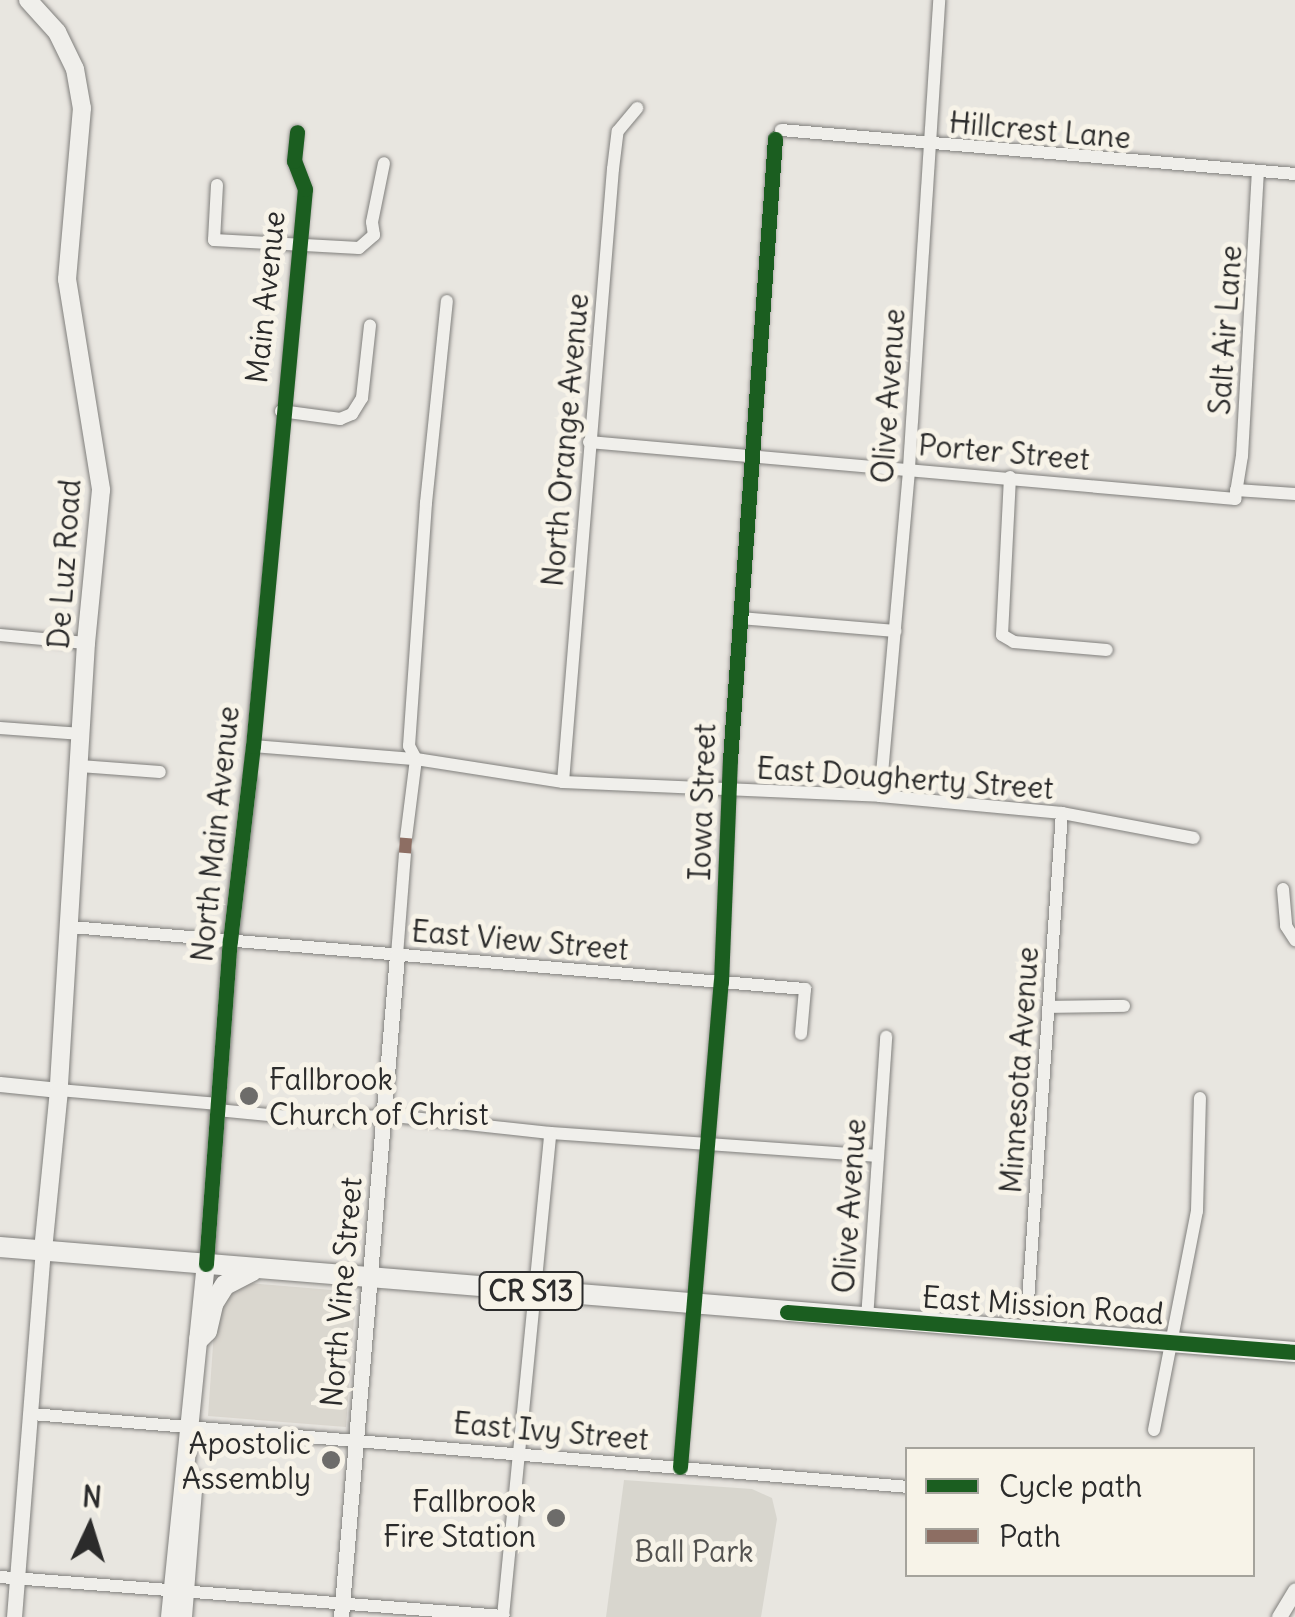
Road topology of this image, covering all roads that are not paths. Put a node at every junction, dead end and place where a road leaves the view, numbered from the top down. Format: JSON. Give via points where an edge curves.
{"nodes":[{"id":1,"x":28,"y":0,"type":"edge"},
{"id":2,"x":939,"y":0,"type":"edge"},
{"id":3,"x":637,"y":108,"type":"dead end"},
{"id":4,"x":297,"y":132,"type":"dead end"},
{"id":5,"x":778,"y":135,"type":"joint"},
{"id":6,"x":929,"y":146,"type":"junction"},
{"id":7,"x":384,"y":163,"type":"dead end"},
{"id":8,"x":1258,"y":174,"type":"junction"},
{"id":9,"x":1295,"y":174,"type":"edge"},
{"id":10,"x":217,"y":184,"type":"dead end"},
{"id":11,"x":298,"y":245,"type":"junction"},
{"id":12,"x":447,"y":301,"type":"dead end"},
{"id":13,"x":370,"y":325,"type":"dead end"},
{"id":14,"x":281,"y":410,"type":"junction"},
{"id":15,"x":590,"y":442,"type":"junction"},
{"id":16,"x":750,"y":455,"type":"junction"},
{"id":17,"x":909,"y":468,"type":"junction"},
{"id":18,"x":1010,"y":478,"type":"junction"},
{"id":19,"x":1235,"y":494,"type":"junction"},
{"id":20,"x":1295,"y":494,"type":"edge"},
{"id":21,"x":740,"y":618,"type":"junction"},
{"id":22,"x":895,"y":631,"type":"junction"},
{"id":23,"x":0,"y":635,"type":"edge"},
{"id":24,"x":86,"y":643,"type":"junction"},
{"id":25,"x":1107,"y":650,"type":"dead end"},
{"id":26,"x":0,"y":728,"type":"edge"},
{"id":27,"x":82,"y":734,"type":"junction"},
{"id":28,"x":253,"y":746,"type":"junction"},
{"id":29,"x":416,"y":759,"type":"junction"},
{"id":30,"x":80,"y":766,"type":"junction"},
{"id":31,"x":160,"y":772,"type":"dead end"},
{"id":32,"x":249,"y":779,"type":"joint"},
{"id":33,"x":563,"y":782,"type":"junction"},
{"id":34,"x":731,"y":793,"type":"junction"},
{"id":35,"x":880,"y":796,"type":"junction"},
{"id":36,"x":1062,"y":813,"type":"junction"},
{"id":37,"x":1194,"y":838,"type":"dead end"},
{"id":38,"x":1284,"y":889,"type":"dead end"},
{"id":39,"x":70,"y":926,"type":"junction"},
{"id":40,"x":1295,"y":940,"type":"edge"},
{"id":41,"x":230,"y":941,"type":"junction"},
{"id":42,"x":397,"y":955,"type":"junction"},
{"id":43,"x":721,"y":982,"type":"junction"},
{"id":44,"x":1124,"y":1006,"type":"dead end"},
{"id":45,"x":1049,"y":1008,"type":"junction"},
{"id":46,"x":802,"y":1034,"type":"dead end"},
{"id":47,"x":886,"y":1037,"type":"dead end"},
{"id":48,"x":0,"y":1084,"type":"edge"},
{"id":49,"x":59,"y":1090,"type":"junction"},
{"id":50,"x":1200,"y":1098,"type":"dead end"},
{"id":51,"x":217,"y":1107,"type":"junction"},
{"id":52,"x":382,"y":1118,"type":"junction"},
{"id":53,"x":550,"y":1133,"type":"junction"},
{"id":54,"x":708,"y":1145,"type":"junction"},
{"id":55,"x":876,"y":1156,"type":"junction"},
{"id":56,"x":0,"y":1247,"type":"edge"},
{"id":57,"x":43,"y":1250,"type":"junction"},
{"id":58,"x":206,"y":1264,"type":"junction"},
{"id":59,"x":259,"y":1269,"type":"junction"},
{"id":60,"x":370,"y":1278,"type":"junction"},
{"id":61,"x":535,"y":1292,"type":"junction"},
{"id":62,"x":693,"y":1304,"type":"junction"},
{"id":63,"x":867,"y":1319,"type":"junction"},
{"id":64,"x":1026,"y":1330,"type":"junction"},
{"id":65,"x":199,"y":1339,"type":"junction"},
{"id":66,"x":1170,"y":1342,"type":"junction"},
{"id":67,"x":1295,"y":1352,"type":"edge"},
{"id":68,"x":32,"y":1414,"type":"junction"},
{"id":69,"x":192,"y":1426,"type":"junction"},
{"id":70,"x":1154,"y":1430,"type":"dead end"},
{"id":71,"x":356,"y":1440,"type":"junction"},
{"id":72,"x":520,"y":1454,"type":"junction"},
{"id":73,"x":680,"y":1467,"type":"junction"},
{"id":74,"x":905,"y":1486,"type":"edge"},
{"id":75,"x":8,"y":1578,"type":"edge"},
{"id":76,"x":1295,"y":1590,"type":"edge"},
{"id":77,"x":178,"y":1591,"type":"junction"},
{"id":78,"x":342,"y":1611,"type":"edge"},
{"id":79,"x":503,"y":1616,"type":"edge"},
{"id":80,"x":14,"y":1617,"type":"edge"},
{"id":81,"x":170,"y":1617,"type":"edge"},
{"id":82,"x":183,"y":1617,"type":"edge"},
{"id":83,"x":1279,"y":1617,"type":"edge"}],
"edges":[{"from":1,"to":24,"type":"main road","name":"De Luz Road","via":[[57,32],[75,69],[82,108],[67,279],[101,490]]},
{"from":2,"to":6,"type":"street","name":"Olive Avenue"},
{"from":3,"to":15,"type":"street","name":"North Orange Avenue","via":[[618,131]]},
{"from":4,"to":11,"type":"street","name":"Main Avenue","via":[[294,161],[304,189]]},
{"from":5,"to":6,"type":"street","name":"Hillcrest Lane"},
{"from":5,"to":16,"type":"street","name":"Iowa Street"},
{"from":6,"to":8,"type":"street","name":"Hillcrest Lane"},
{"from":6,"to":17,"type":"street","name":"Olive Avenue"},
{"from":7,"to":11,"type":"street","via":[[369,243]]},
{"from":8,"to":9,"type":"street","name":"Hillcrest Lane"},
{"from":8,"to":19,"type":"street","name":"Salt Air Lane"},
{"from":10,"to":11,"type":"street","via":[[214,240]]},
{"from":11,"to":14,"type":"street","name":"Main Avenue"},
{"from":12,"to":29,"type":"street","name":"North Vine Street","via":[[409,746]]},
{"from":13,"to":14,"type":"street","via":[[362,398],[352,414]]},
{"from":14,"to":28,"type":"street","name":"North Main Avenue"},
{"from":15,"to":16,"type":"street","name":"Porter Street"},
{"from":15,"to":33,"type":"street","name":"North Orange Avenue"},
{"from":16,"to":17,"type":"street","name":"Porter Street"},
{"from":16,"to":21,"type":"street","name":"Iowa Street"},
{"from":17,"to":18,"type":"street","name":"Porter Street"},
{"from":17,"to":22,"type":"street","name":"Olive Avenue"},
{"from":18,"to":19,"type":"street","name":"Porter Street"},
{"from":18,"to":25,"type":"street","via":[[1002,634],[1014,642]]},
{"from":19,"to":20,"type":"street","name":"Porter Street"},
{"from":21,"to":22,"type":"street"},
{"from":21,"to":34,"type":"street","name":"Iowa Street"},
{"from":22,"to":35,"type":"street","name":"Olive Avenue"},
{"from":23,"to":24,"type":"street"},
{"from":24,"to":27,"type":"main road","name":"De Luz Road"},
{"from":26,"to":27,"type":"street"},
{"from":27,"to":30,"type":"main road","name":"De Luz Road"},
{"from":28,"to":29,"type":"street","name":"East Dougherty Street"},
{"from":28,"to":32,"type":"street","name":"North Main Avenue"},
{"from":29,"to":33,"type":"street","name":"East Dougherty Street"},
{"from":29,"to":42,"type":"street","name":"North Vine Street"},
{"from":30,"to":31,"type":"street"},
{"from":30,"to":39,"type":"main road","name":"De Luz Road"},
{"from":32,"to":41,"type":"street","name":"North Main Avenue"},
{"from":33,"to":34,"type":"street","name":"East Dougherty Street"},
{"from":34,"to":35,"type":"street","name":"East Dougherty Street"},
{"from":34,"to":43,"type":"street","name":"Iowa Street"},
{"from":35,"to":36,"type":"street","name":"East Dougherty Street"},
{"from":36,"to":37,"type":"street","name":"East Dougherty Street"},
{"from":36,"to":45,"type":"street","name":"Minnesota Avenue"},
{"from":38,"to":40,"type":"street","via":[[1286,926]]},
{"from":39,"to":41,"type":"street","name":"East View Street"},
{"from":39,"to":49,"type":"main road","name":"De Luz Road"},
{"from":41,"to":42,"type":"street","name":"East View Street"},
{"from":41,"to":51,"type":"street","name":"North Main Avenue"},
{"from":42,"to":43,"type":"street","name":"East View Street"},
{"from":42,"to":52,"type":"street","name":"North Vine Street"},
{"from":43,"to":46,"type":"street","name":"East View Street","via":[[805,989]]},
{"from":43,"to":54,"type":"street","name":"Iowa Street"},
{"from":44,"to":45,"type":"street"},
{"from":45,"to":64,"type":"street","name":"Minnesota Avenue"},
{"from":47,"to":55,"type":"street","name":"Olive Avenue"},
{"from":48,"to":49,"type":"street"},
{"from":49,"to":51,"type":"street"},
{"from":49,"to":57,"type":"main road","name":"De Luz Road"},
{"from":50,"to":66,"type":"street","via":[[1198,1210]]},
{"from":51,"to":52,"type":"street"},
{"from":51,"to":58,"type":"street","name":"North Main Avenue"},
{"from":52,"to":53,"type":"street"},
{"from":52,"to":60,"type":"street","name":"North Vine Street"},
{"from":53,"to":54,"type":"street"},
{"from":53,"to":61,"type":"street"},
{"from":54,"to":55,"type":"street"},
{"from":54,"to":62,"type":"street","name":"Iowa Street"},
{"from":55,"to":63,"type":"street","name":"Olive Avenue"},
{"from":56,"to":57,"type":"main road","number":"CR S13"},
{"from":57,"to":58,"type":"main road","number":"CR S13"},
{"from":57,"to":68,"type":"street"},
{"from":58,"to":59,"type":"main road","name":"East Mission Road","number":"CR S13"},
{"from":58,"to":65,"type":"main road","name":"North Main Avenue"},
{"from":59,"to":60,"type":"main road","name":"East Mission Road","number":"CR S13"},
{"from":59,"to":65,"type":"main road","via":[[225,1284]]},
{"from":60,"to":61,"type":"main road","name":"East Mission Road","number":"CR S13"},
{"from":60,"to":71,"type":"street","name":"North Vine Street"},
{"from":61,"to":62,"type":"main road","name":"East Mission Road","number":"CR S13"},
{"from":61,"to":72,"type":"street"},
{"from":62,"to":63,"type":"main road","name":"East Mission Road","number":"CR S13"},
{"from":62,"to":73,"type":"street","name":"Iowa Street"},
{"from":63,"to":64,"type":"main road","name":"East Mission Road","number":"CR S13"},
{"from":64,"to":66,"type":"main road","name":"East Mission Road","number":"CR S13"},
{"from":65,"to":69,"type":"main road","name":"North Main Avenue"},
{"from":66,"to":67,"type":"main road","name":"East Mission Road","number":"CR S13"},
{"from":66,"to":70,"type":"street"},
{"from":68,"to":69,"type":"street","name":"East Ivy Street"},
{"from":68,"to":75,"type":"street"},
{"from":69,"to":71,"type":"street","name":"East Ivy Street"},
{"from":69,"to":77,"type":"main road","name":"North Main Avenue","via":[[195,1461]]},
{"from":71,"to":72,"type":"street","name":"East Ivy Street"},
{"from":71,"to":78,"type":"street","name":"North Vine Street"},
{"from":72,"to":73,"type":"street","name":"East Ivy Street"},
{"from":72,"to":79,"type":"street"},
{"from":73,"to":74,"type":"street","name":"East Ivy Street"},
{"from":75,"to":77,"type":"street"},
{"from":75,"to":80,"type":"street"},
{"from":76,"to":83,"type":"street"},
{"from":77,"to":78,"type":"street"},
{"from":77,"to":81,"type":"main road","name":"North Main Avenue"},
{"from":77,"to":82,"type":"main road","name":"North Main Avenue"},
{"from":78,"to":79,"type":"street"}]}
